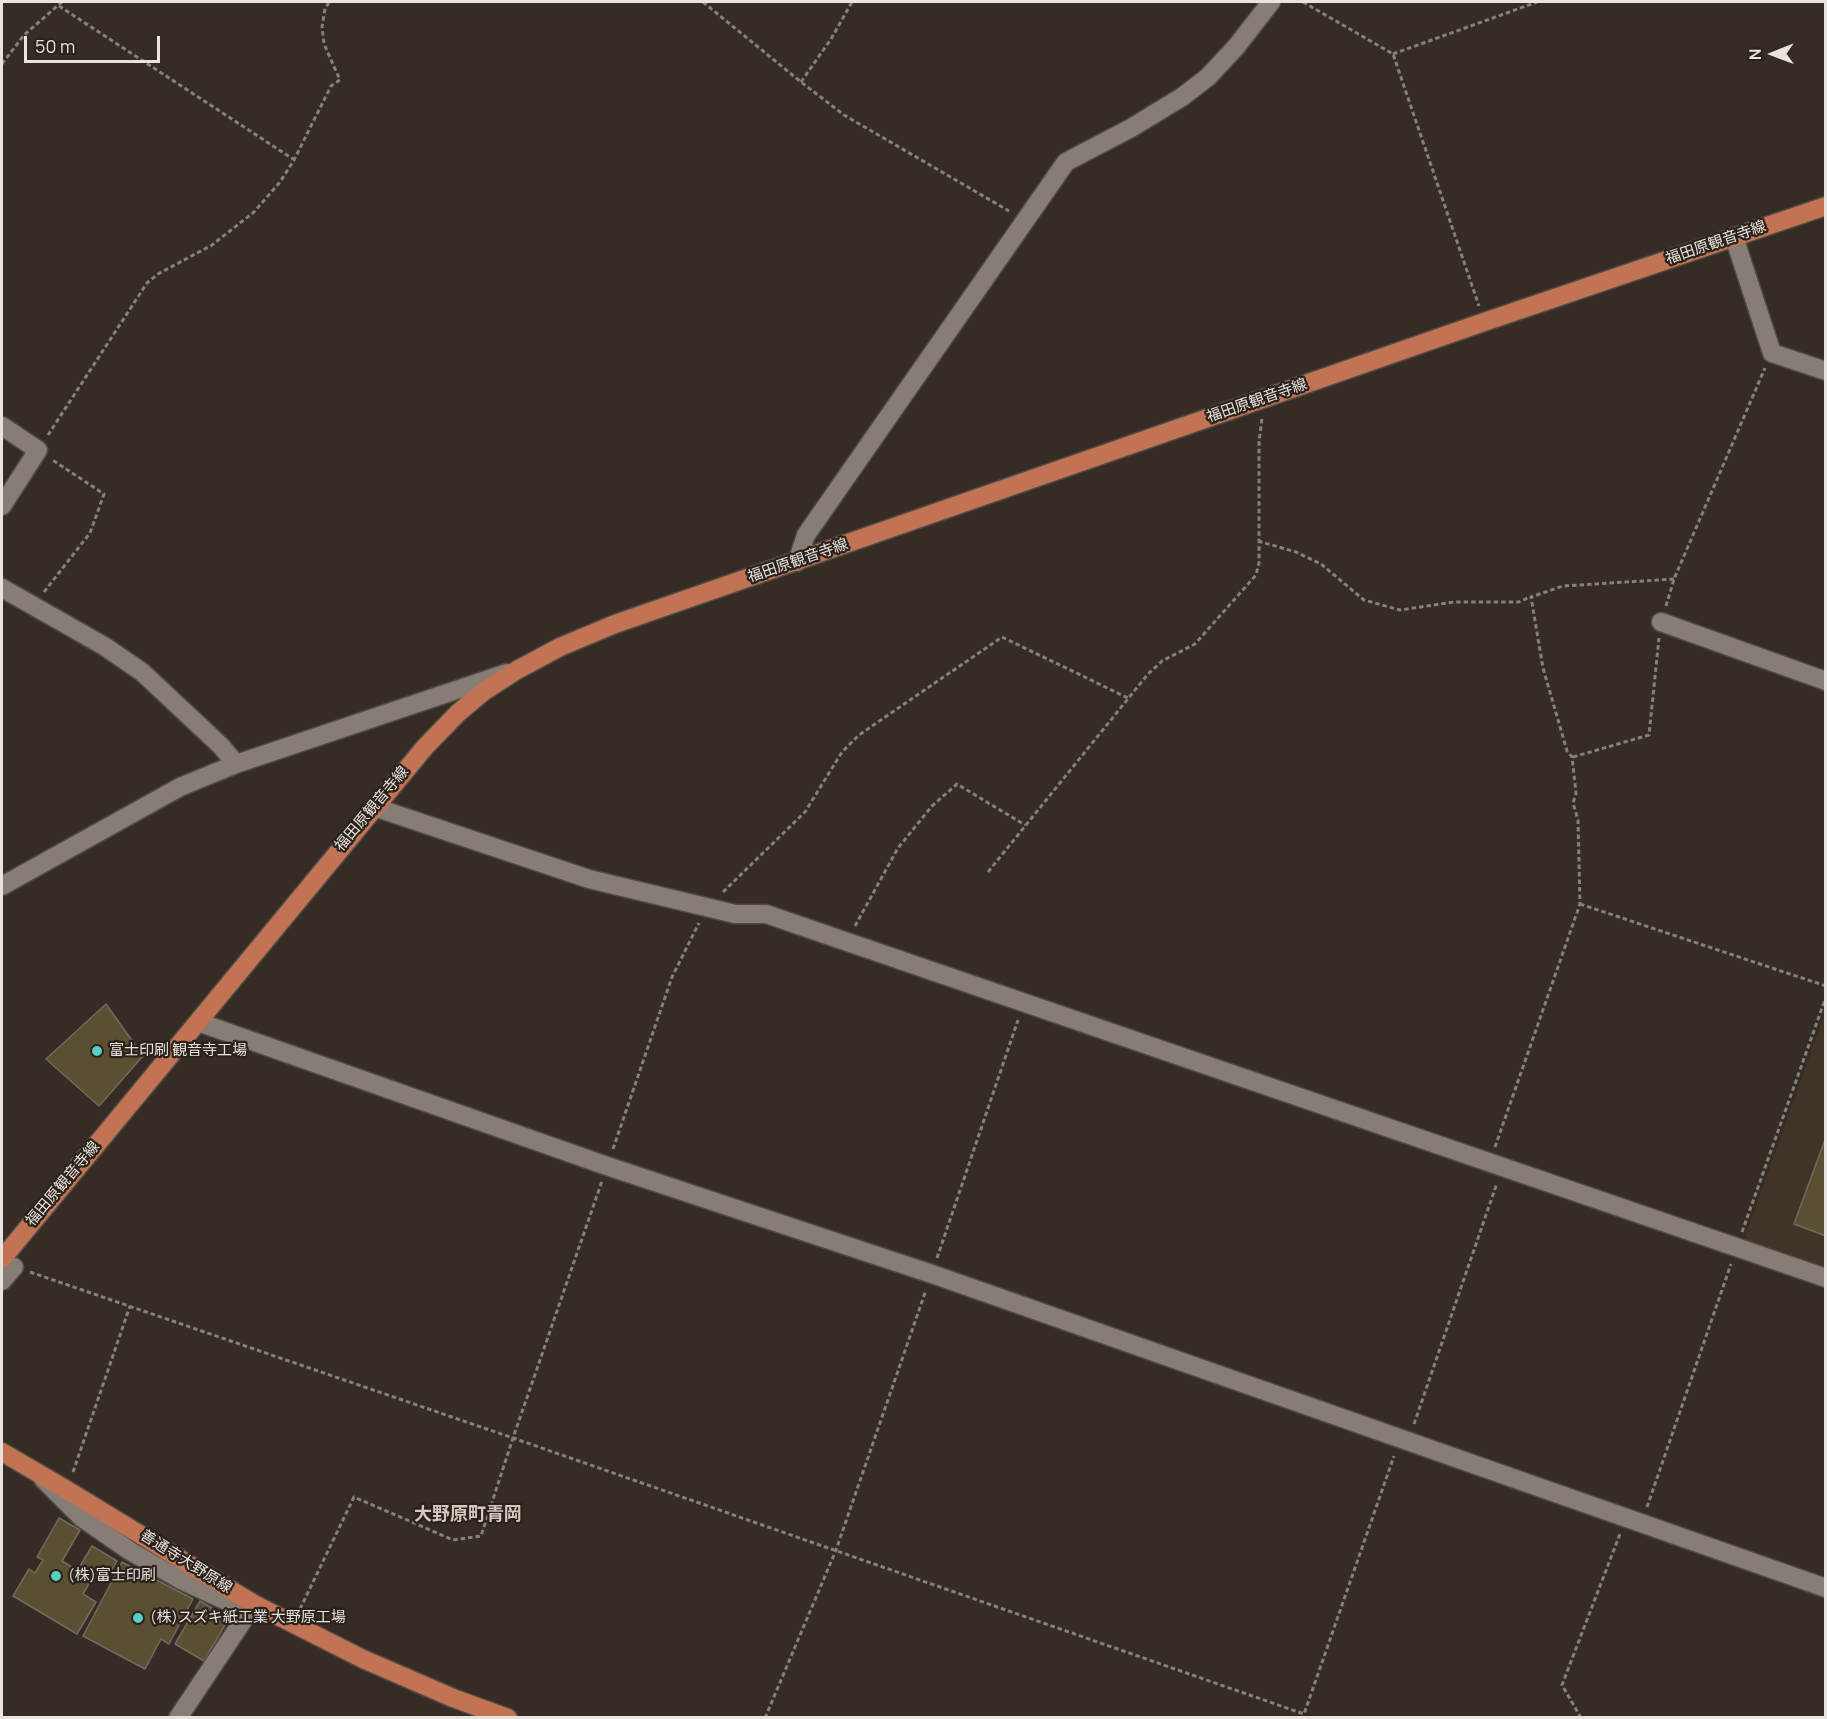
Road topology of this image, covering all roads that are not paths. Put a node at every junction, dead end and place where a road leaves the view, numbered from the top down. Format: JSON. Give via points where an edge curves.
{"nodes":[{"id":1,"x":1271,"y":2,"type":"edge"},
{"id":2,"x":1826,"y":206,"type":"edge"},
{"id":3,"x":1734,"y":237,"type":"junction"},
{"id":4,"x":1826,"y":371,"type":"edge"},
{"id":5,"x":2,"y":426,"type":"edge"},
{"id":6,"x":2,"y":506,"type":"edge"},
{"id":7,"x":797,"y":562,"type":"junction"},
{"id":8,"x":2,"y":588,"type":"edge"},
{"id":9,"x":1661,"y":622,"type":"road end"},
{"id":10,"x":517,"y":670,"type":"junction"},
{"id":11,"x":1826,"y":681,"type":"edge"},
{"id":12,"x":236,"y":764,"type":"junction"},
{"id":13,"x":374,"y":807,"type":"junction"},
{"id":14,"x":2,"y":886,"type":"edge"},
{"id":15,"x":198,"y":1022,"type":"junction"},
{"id":16,"x":8,"y":1263,"type":"edge"},
{"id":17,"x":1826,"y":1278,"type":"edge"},
{"id":18,"x":2,"y":1281,"type":"edge"},
{"id":19,"x":2,"y":1452,"type":"edge"},
{"id":20,"x":35,"y":1471,"type":"junction"},
{"id":21,"x":1826,"y":1588,"type":"edge"},
{"id":22,"x":254,"y":1604,"type":"junction"},
{"id":23,"x":178,"y":1718,"type":"edge"},
{"id":24,"x":508,"y":1718,"type":"edge"}],
"edges":[{"from":1,"to":7,"type":"street","via":[[1208,77],[1131,128],[1066,162],[806,535]]},
{"from":2,"to":3,"type":"main road","name":"福田原観音寺線"},
{"from":3,"to":4,"type":"street","via":[[1772,353]]},
{"from":3,"to":7,"type":"main road","name":"福田原観音寺線"},
{"from":5,"to":6,"type":"street","via":[[38,450]]},
{"from":7,"to":10,"type":"main road","name":"福田原観音寺線","via":[[615,624]]},
{"from":8,"to":12,"type":"street","via":[[142,672]]},
{"from":9,"to":11,"type":"street"},
{"from":10,"to":12,"type":"street"},
{"from":10,"to":13,"type":"main road","name":"福田原観音寺線","via":[[458,712]]},
{"from":12,"to":14,"type":"street","via":[[180,787]]},
{"from":13,"to":15,"type":"main road","name":"福田原観音寺線"},
{"from":13,"to":17,"type":"street","via":[[589,879],[735,914],[766,914]]},
{"from":15,"to":16,"type":"main road","name":"福田原観音寺線"},
{"from":15,"to":21,"type":"street","via":[[607,1166],[932,1274]]},
{"from":16,"to":18,"type":"street"},
{"from":19,"to":20,"type":"main road","name":"善通寺大野原線"},
{"from":20,"to":22,"type":"main road","name":"善通寺大野原線"},
{"from":20,"to":22,"type":"street","via":[[81,1517],[130,1551],[231,1603]]},
{"from":22,"to":23,"type":"street"},
{"from":22,"to":24,"type":"main road","name":"善通寺大野原線","via":[[363,1659]]}]}
